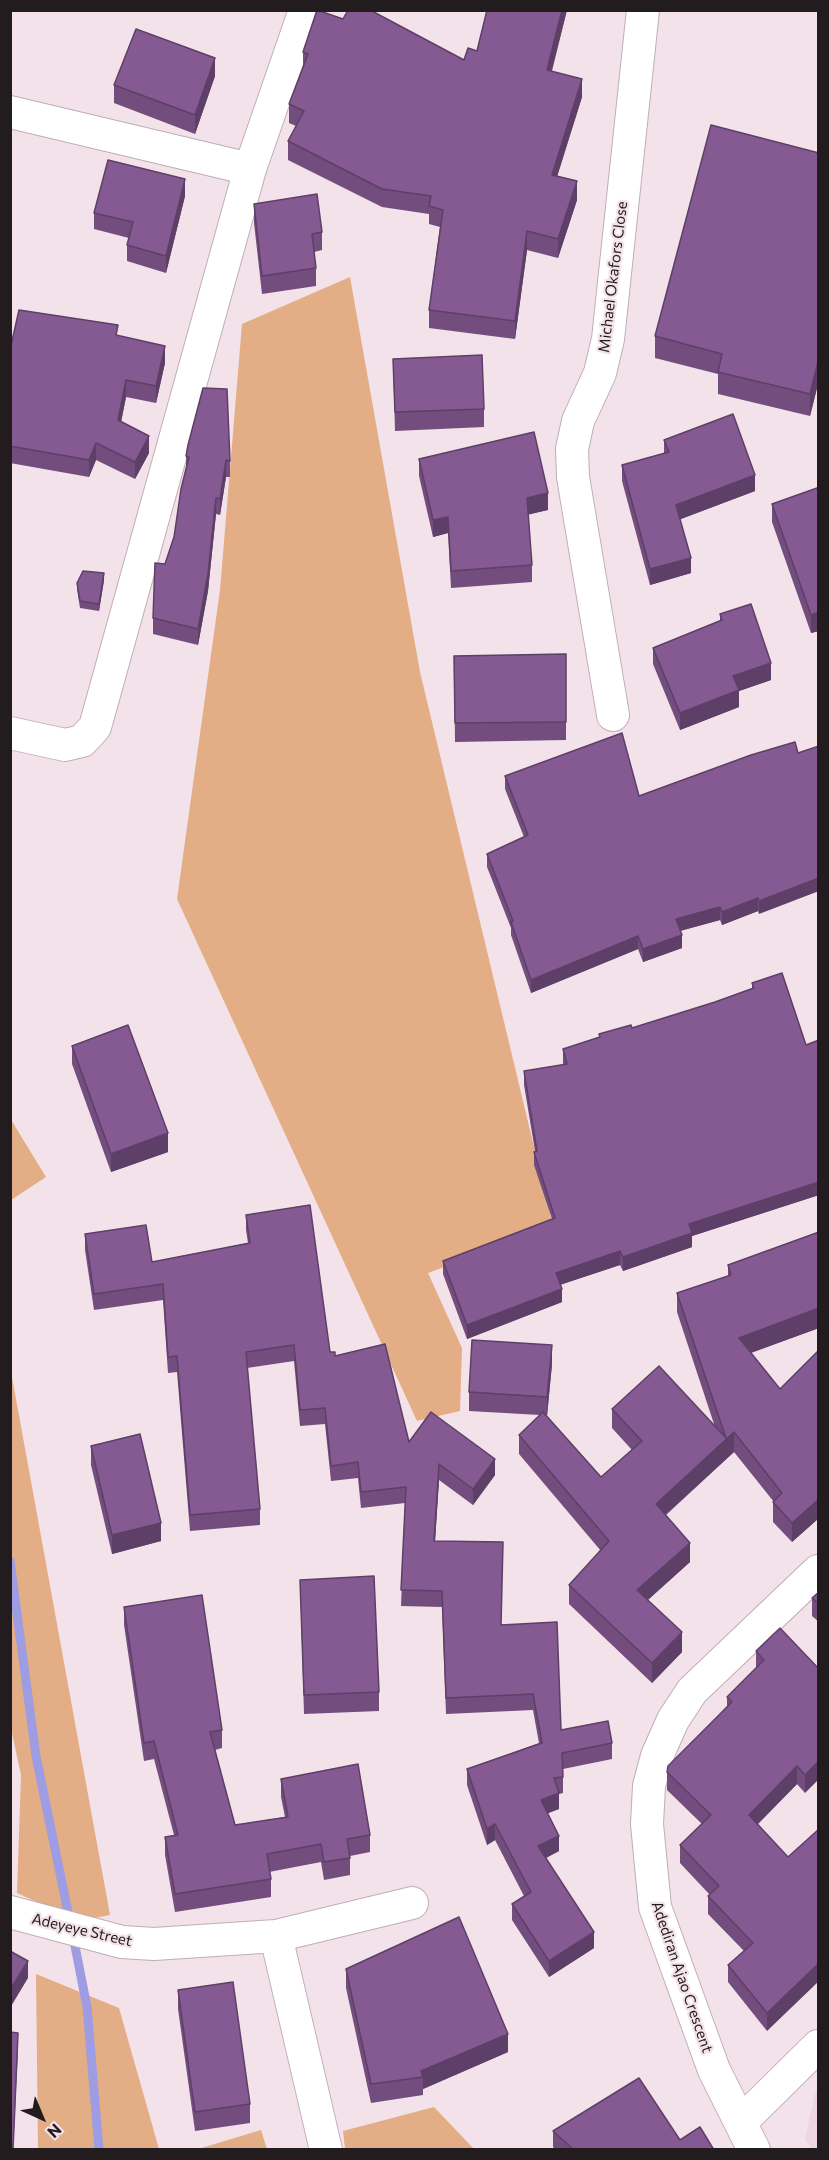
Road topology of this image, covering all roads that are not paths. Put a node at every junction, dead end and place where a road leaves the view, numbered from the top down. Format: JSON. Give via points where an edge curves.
{"nodes":[{"id":1,"x":305,"y":10,"type":"edge"},
{"id":2,"x":643,"y":10,"type":"edge"},
{"id":3,"x":10,"y":112,"type":"edge"},
{"id":4,"x":250,"y":170,"type":"junction"},
{"id":5,"x":613,"y":715,"type":"dead end"},
{"id":6,"x":10,"y":733,"type":"edge"},
{"id":7,"x":819,"y":1571,"type":"edge"},
{"id":8,"x":412,"y":1903,"type":"dead end"},
{"id":9,"x":10,"y":1912,"type":"edge"},
{"id":10,"x":276,"y":1936,"type":"junction"},
{"id":11,"x":819,"y":2046,"type":"edge"},
{"id":12,"x":747,"y":2136,"type":"edge"},
{"id":13,"x":326,"y":2150,"type":"edge"}],
"edges":[{"from":1,"to":4,"type":"street"},
{"from":2,"to":5,"type":"street","name":"Michael Okafors Close","via":[[608,339],[600,373],[578,421],[572,449],[573,477]]},
{"from":3,"to":4,"type":"street"},
{"from":4,"to":6,"type":"street","via":[[95,727],[82,741],[65,745]]},
{"from":7,"to":12,"type":"street","name":"Adediran Ajao Crescent","via":[[692,1691],[673,1720],[649,1786],[647,1824],[655,1907],[714,2070]]},
{"from":8,"to":10,"type":"street","name":"Adeyeye Street"},
{"from":9,"to":10,"type":"street","name":"Adeyeye Street","via":[[122,1942],[154,1944]]},
{"from":10,"to":13,"type":"street"},
{"from":11,"to":12,"type":"street"}]}
